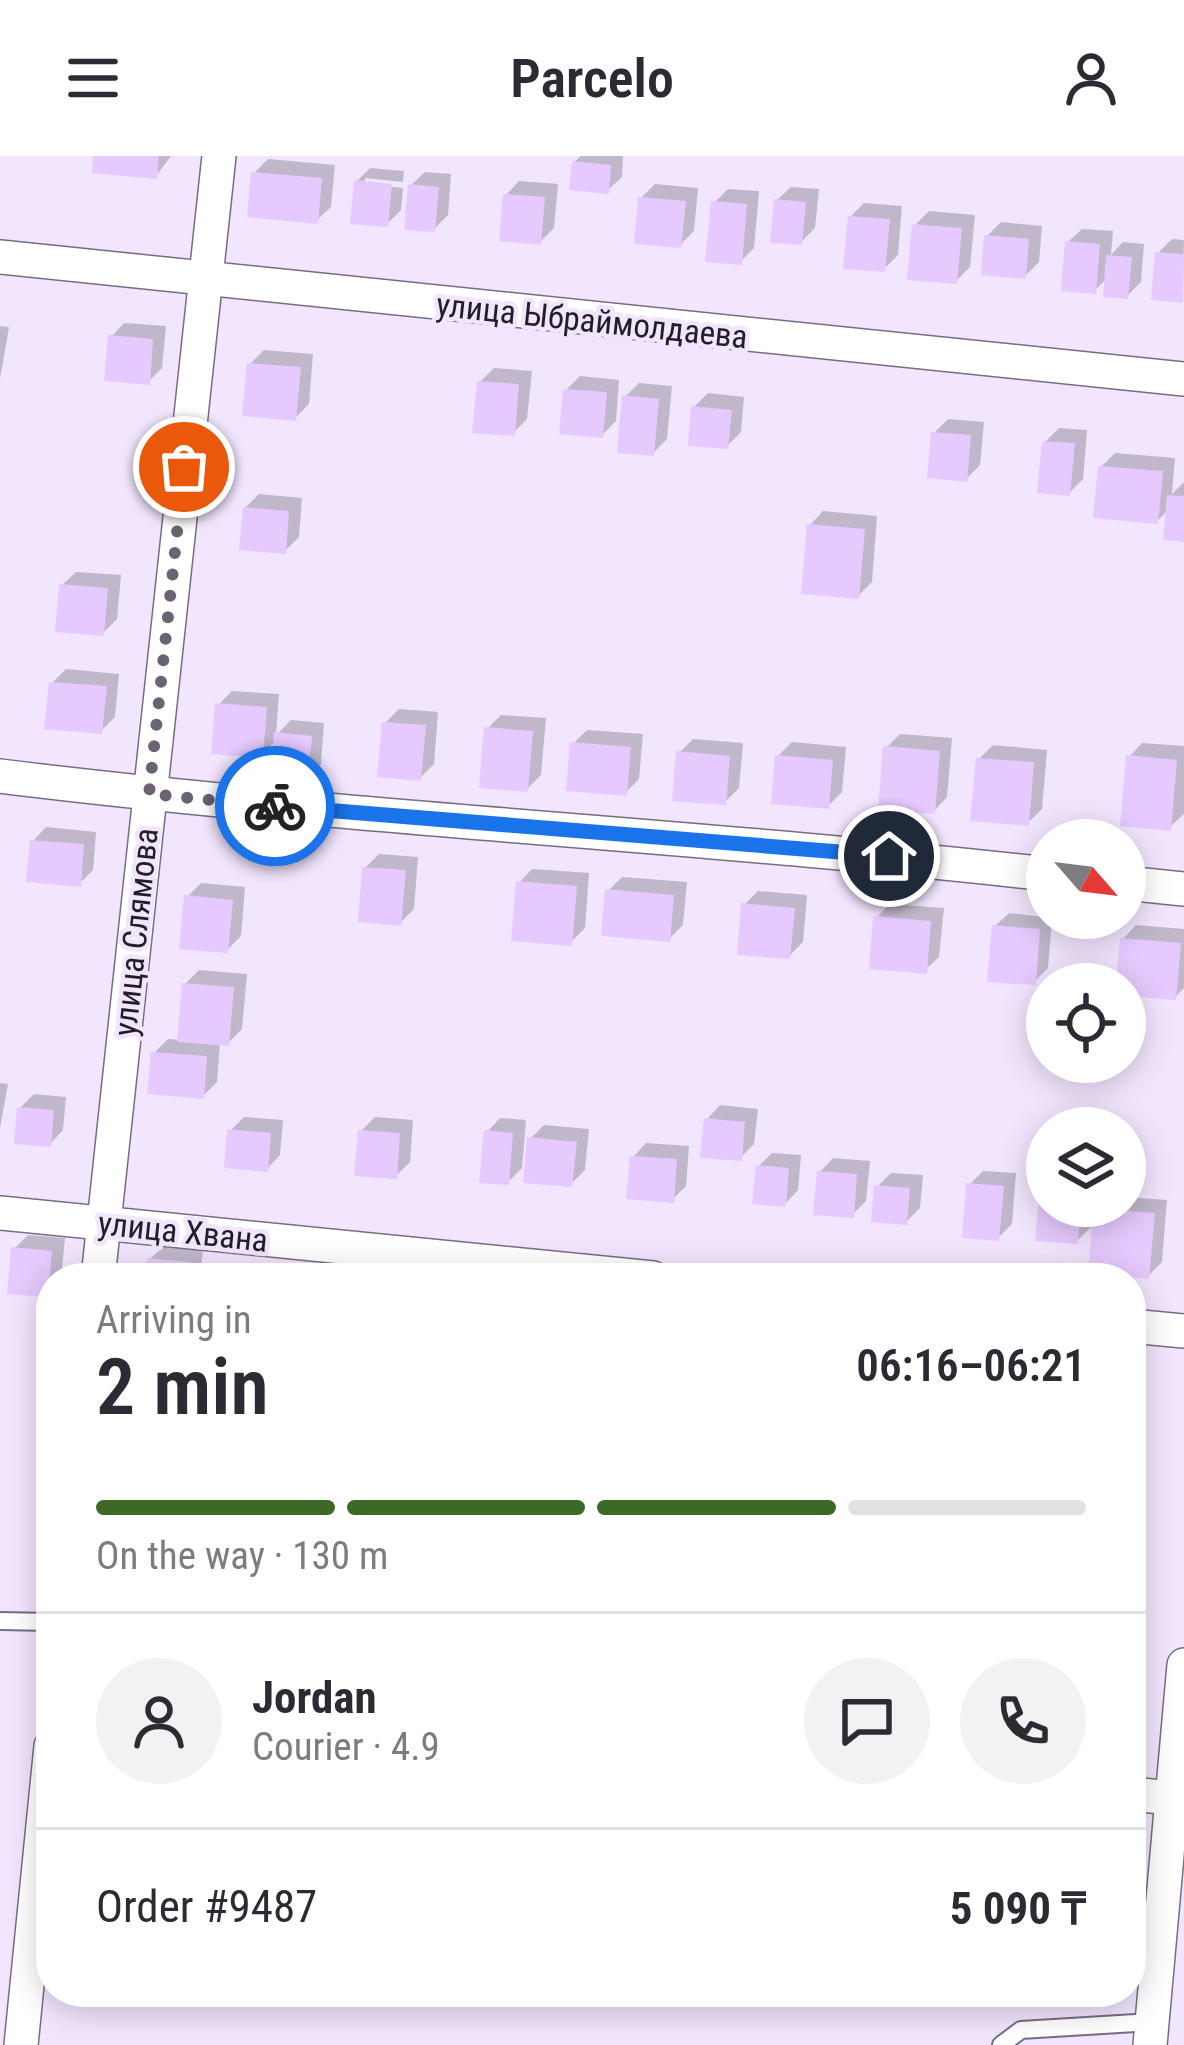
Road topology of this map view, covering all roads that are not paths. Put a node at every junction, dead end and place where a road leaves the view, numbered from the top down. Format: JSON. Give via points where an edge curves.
{"nodes":[{"id":1,"x":219,"y":156,"type":"edge"},
{"id":2,"x":0,"y":257,"type":"edge"},
{"id":3,"x":204,"y":280,"type":"junction"},
{"id":4,"x":1184,"y":380,"type":"edge"},
{"id":5,"x":0,"y":776,"type":"edge"},
{"id":6,"x":149,"y":794,"type":"junction"},
{"id":7,"x":1026,"y":872,"type":"edge"},
{"id":8,"x":1146,"y":885,"type":"edge"},
{"id":9,"x":1184,"y":889,"type":"edge"},
{"id":10,"x":0,"y":1213,"type":"edge"},
{"id":11,"x":104,"y":1223,"type":"junction"},
{"id":12,"x":100,"y":1263,"type":"edge"},
{"id":13,"x":503,"y":1263,"type":"edge"},
{"id":14,"x":1146,"y":1327,"type":"edge"},
{"id":15,"x":1184,"y":1331,"type":"edge"},
{"id":16,"x":0,"y":1621,"type":"edge"},
{"id":17,"x":36,"y":1622,"type":"edge"},
{"id":18,"x":1184,"y":1665,"type":"edge"},
{"id":19,"x":1146,"y":1795,"type":"edge"},
{"id":20,"x":1172,"y":1798,"type":"junction"},
{"id":21,"x":36,"y":1896,"type":"edge"},
{"id":22,"x":1151,"y":2033,"type":"edge"},
{"id":23,"x":21,"y":2045,"type":"edge"},
{"id":24,"x":1001,"y":2045,"type":"edge"}],
"edges":[{"from":1,"to":3,"type":"street","name":"улица Слямова"},
{"from":2,"to":3,"type":"street","name":"улица Ыбраймолдаева"},
{"from":3,"to":4,"type":"street","name":"улица Ыбраймолдаева"},
{"from":3,"to":6,"type":"street","name":"улица Слямова"},
{"from":5,"to":6,"type":"street"},
{"from":6,"to":7,"type":"street"},
{"from":6,"to":11,"type":"street","name":"улица Слямова"},
{"from":8,"to":9,"type":"street"},
{"from":10,"to":11,"type":"street","name":"улица Хвана"},
{"from":11,"to":12,"type":"street","name":"улица Слямова"},
{"from":11,"to":13,"type":"street","name":"улица Хвана"},
{"from":14,"to":15,"type":"street"},
{"from":16,"to":17,"type":"lane"},
{"from":18,"to":20,"type":"street"},
{"from":19,"to":20,"type":"street"},
{"from":20,"to":22,"type":"street"},
{"from":21,"to":23,"type":"street"},
{"from":22,"to":24,"type":"lane","via":[[1021,2030]]}]}
